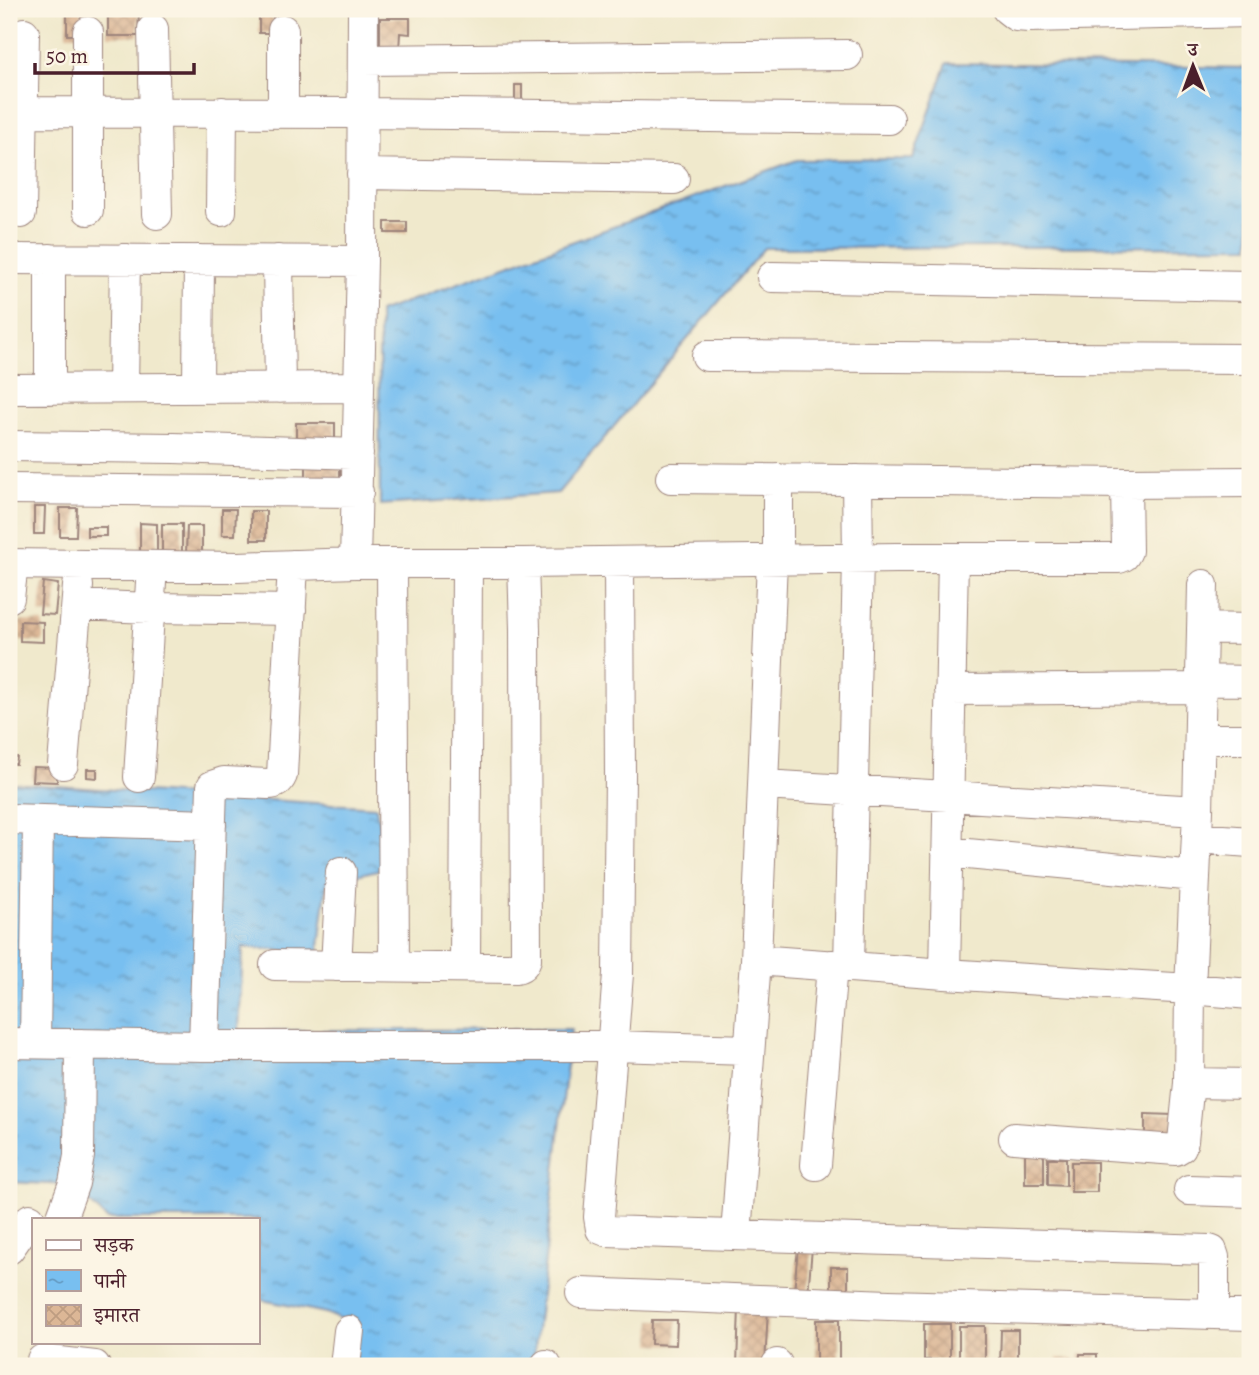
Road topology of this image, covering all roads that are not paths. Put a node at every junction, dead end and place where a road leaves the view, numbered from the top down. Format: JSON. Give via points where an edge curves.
{"nodes":[{"id":1,"x":363,"y":9,"type":"edge"},
{"id":2,"x":1007,"y":9,"type":"edge"},
{"id":3,"x":1250,"y":12,"type":"edge"},
{"id":4,"x":153,"y":29,"type":"dead end"},
{"id":5,"x":283,"y":30,"type":"dead end"},
{"id":6,"x":88,"y":32,"type":"dead end"},
{"id":7,"x":24,"y":33,"type":"dead end"},
{"id":8,"x":847,"y":55,"type":"dead end"},
{"id":9,"x":363,"y":60,"type":"junction"},
{"id":10,"x":15,"y":112,"type":"edge"},
{"id":11,"x":88,"y":112,"type":"junction"},
{"id":12,"x":155,"y":113,"type":"junction"},
{"id":13,"x":222,"y":113,"type":"junction"},
{"id":14,"x":283,"y":113,"type":"junction"},
{"id":15,"x":362,"y":113,"type":"junction"},
{"id":16,"x":888,"y":118,"type":"dead end"},
{"id":17,"x":362,"y":174,"type":"junction"},
{"id":18,"x":674,"y":179,"type":"dead end"},
{"id":19,"x":88,"y":210,"type":"dead end"},
{"id":20,"x":221,"y":211,"type":"dead end"},
{"id":21,"x":21,"y":213,"type":"dead end"},
{"id":22,"x":157,"y":214,"type":"dead end"},
{"id":23,"x":9,"y":259,"type":"edge"},
{"id":24,"x":50,"y":259,"type":"junction"},
{"id":25,"x":125,"y":259,"type":"junction"},
{"id":26,"x":200,"y":260,"type":"junction"},
{"id":27,"x":278,"y":260,"type":"junction"},
{"id":28,"x":362,"y":261,"type":"junction"},
{"id":29,"x":772,"y":277,"type":"dead end"},
{"id":30,"x":1250,"y":286,"type":"edge"},
{"id":31,"x":707,"y":356,"type":"dead end"},
{"id":32,"x":1250,"y":359,"type":"edge"},
{"id":33,"x":359,"y":387,"type":"junction"},
{"id":34,"x":123,"y":388,"type":"junction"},
{"id":35,"x":198,"y":388,"type":"junction"},
{"id":36,"x":280,"y":388,"type":"junction"},
{"id":37,"x":9,"y":389,"type":"edge"},
{"id":38,"x":50,"y":389,"type":"junction"},
{"id":39,"x":9,"y":446,"type":"edge"},
{"id":40,"x":358,"y":454,"type":"junction"},
{"id":41,"x":671,"y":478,"type":"dead end"},
{"id":42,"x":778,"y":480,"type":"junction"},
{"id":43,"x":857,"y":480,"type":"junction"},
{"id":44,"x":1250,"y":482,"type":"edge"},
{"id":45,"x":1126,"y":483,"type":"junction"},
{"id":46,"x":9,"y":489,"type":"edge"},
{"id":47,"x":358,"y":492,"type":"junction"},
{"id":48,"x":858,"y":558,"type":"junction"},
{"id":49,"x":953,"y":558,"type":"junction"},
{"id":50,"x":775,"y":560,"type":"junction"},
{"id":51,"x":618,"y":562,"type":"junction"},
{"id":52,"x":355,"y":563,"type":"junction"},
{"id":53,"x":391,"y":563,"type":"junction"},
{"id":54,"x":467,"y":563,"type":"junction"},
{"id":55,"x":523,"y":563,"type":"junction"},
{"id":56,"x":11,"y":564,"type":"edge"},
{"id":57,"x":80,"y":565,"type":"junction"},
{"id":58,"x":293,"y":565,"type":"junction"},
{"id":59,"x":152,"y":566,"type":"junction"},
{"id":60,"x":1203,"y":585,"type":"dead end"},
{"id":61,"x":9,"y":598,"type":"edge"},
{"id":62,"x":76,"y":605,"type":"junction"},
{"id":63,"x":150,"y":608,"type":"junction"},
{"id":64,"x":291,"y":610,"type":"junction"},
{"id":65,"x":1202,"y":628,"type":"junction"},
{"id":66,"x":1250,"y":629,"type":"edge"},
{"id":67,"x":1250,"y":681,"type":"edge"},
{"id":68,"x":1200,"y":684,"type":"junction"},
{"id":69,"x":950,"y":690,"type":"junction"},
{"id":70,"x":1200,"y":739,"type":"junction"},
{"id":71,"x":1250,"y":739,"type":"edge"},
{"id":72,"x":63,"y":764,"type":"dead end"},
{"id":73,"x":139,"y":777,"type":"dead end"},
{"id":74,"x":764,"y":785,"type":"junction"},
{"id":75,"x":853,"y":791,"type":"junction"},
{"id":76,"x":948,"y":797,"type":"junction"},
{"id":77,"x":23,"y":819,"type":"edge"},
{"id":78,"x":211,"y":825,"type":"junction"},
{"id":79,"x":1197,"y":825,"type":"junction"},
{"id":80,"x":1250,"y":842,"type":"edge"},
{"id":81,"x":947,"y":852,"type":"junction"},
{"id":82,"x":341,"y":872,"type":"dead end"},
{"id":83,"x":1195,"y":876,"type":"junction"},
{"id":84,"x":756,"y":960,"type":"junction"},
{"id":85,"x":275,"y":965,"type":"dead end"},
{"id":86,"x":336,"y":966,"type":"junction"},
{"id":87,"x":394,"y":966,"type":"junction"},
{"id":88,"x":840,"y":966,"type":"junction"},
{"id":89,"x":465,"y":967,"type":"junction"},
{"id":90,"x":945,"y":974,"type":"junction"},
{"id":91,"x":1190,"y":989,"type":"junction"},
{"id":92,"x":1250,"y":994,"type":"edge"},
{"id":93,"x":22,"y":1043,"type":"edge"},
{"id":94,"x":80,"y":1044,"type":"junction"},
{"id":95,"x":204,"y":1046,"type":"junction"},
{"id":96,"x":612,"y":1046,"type":"junction"},
{"id":97,"x":749,"y":1050,"type":"junction"},
{"id":98,"x":1189,"y":1083,"type":"junction"},
{"id":99,"x":1250,"y":1084,"type":"edge"},
{"id":100,"x":1014,"y":1138,"type":"dead end"},
{"id":101,"x":816,"y":1165,"type":"dead end"},
{"id":102,"x":1189,"y":1190,"type":"dead end"},
{"id":103,"x":1250,"y":1192,"type":"edge"},
{"id":104,"x":24,"y":1217,"type":"edge"},
{"id":105,"x":61,"y":1218,"type":"edge"},
{"id":106,"x":736,"y":1235,"type":"junction"},
{"id":107,"x":9,"y":1249,"type":"edge"},
{"id":108,"x":581,"y":1293,"type":"dead end"},
{"id":109,"x":1214,"y":1314,"type":"junction"},
{"id":110,"x":1250,"y":1315,"type":"edge"},
{"id":111,"x":349,"y":1331,"type":"dead end"},
{"id":112,"x":42,"y":1356,"type":"edge"},
{"id":113,"x":95,"y":1366,"type":"edge"},
{"id":114,"x":345,"y":1366,"type":"edge"}],
"edges":[{"from":1,"to":9,"type":"street"},
{"from":2,"to":3,"type":"street","via":[[1029,18]]},
{"from":4,"to":12,"type":"street"},
{"from":5,"to":14,"type":"street"},
{"from":6,"to":11,"type":"street"},
{"from":7,"to":10,"type":"street"},
{"from":8,"to":9,"type":"street"},
{"from":9,"to":15,"type":"street"},
{"from":10,"to":11,"type":"street"},
{"from":10,"to":21,"type":"street"},
{"from":11,"to":12,"type":"street"},
{"from":11,"to":19,"type":"street"},
{"from":12,"to":13,"type":"street"},
{"from":12,"to":22,"type":"street"},
{"from":13,"to":14,"type":"street"},
{"from":13,"to":20,"type":"street"},
{"from":14,"to":15,"type":"street"},
{"from":15,"to":16,"type":"street"},
{"from":15,"to":17,"type":"street"},
{"from":17,"to":18,"type":"street"},
{"from":17,"to":28,"type":"street"},
{"from":23,"to":24,"type":"street"},
{"from":24,"to":25,"type":"street"},
{"from":24,"to":38,"type":"street"},
{"from":25,"to":26,"type":"street"},
{"from":25,"to":34,"type":"street"},
{"from":26,"to":27,"type":"street"},
{"from":26,"to":35,"type":"street"},
{"from":27,"to":28,"type":"street"},
{"from":27,"to":36,"type":"street"},
{"from":28,"to":33,"type":"street"},
{"from":29,"to":30,"type":"street"},
{"from":31,"to":32,"type":"street"},
{"from":33,"to":36,"type":"street"},
{"from":33,"to":40,"type":"street"},
{"from":34,"to":35,"type":"street"},
{"from":34,"to":38,"type":"street"},
{"from":35,"to":36,"type":"street"},
{"from":37,"to":38,"type":"street"},
{"from":39,"to":40,"type":"street"},
{"from":40,"to":47,"type":"street"},
{"from":41,"to":42,"type":"street"},
{"from":42,"to":43,"type":"street"},
{"from":42,"to":50,"type":"street"},
{"from":43,"to":45,"type":"street"},
{"from":43,"to":48,"type":"street"},
{"from":44,"to":45,"type":"street"},
{"from":45,"to":49,"type":"street","via":[[1124,556]]},
{"from":46,"to":47,"type":"street"},
{"from":47,"to":52,"type":"street"},
{"from":48,"to":49,"type":"street"},
{"from":48,"to":50,"type":"street"},
{"from":48,"to":75,"type":"street"},
{"from":49,"to":69,"type":"street"},
{"from":50,"to":51,"type":"street"},
{"from":50,"to":74,"type":"street"},
{"from":51,"to":55,"type":"street"},
{"from":51,"to":96,"type":"street","via":[[618,974]]},
{"from":52,"to":53,"type":"street"},
{"from":52,"to":58,"type":"street"},
{"from":53,"to":54,"type":"street"},
{"from":53,"to":87,"type":"street"},
{"from":54,"to":55,"type":"street"},
{"from":54,"to":89,"type":"street"},
{"from":55,"to":89,"type":"street","via":[[526,959],[516,968]]},
{"from":56,"to":57,"type":"street"},
{"from":56,"to":61,"type":"street"},
{"from":57,"to":59,"type":"street"},
{"from":57,"to":62,"type":"street"},
{"from":58,"to":59,"type":"street"},
{"from":58,"to":64,"type":"street"},
{"from":59,"to":63,"type":"street"},
{"from":60,"to":65,"type":"street"},
{"from":62,"to":63,"type":"street"},
{"from":62,"to":72,"type":"street"},
{"from":63,"to":64,"type":"street"},
{"from":63,"to":73,"type":"street"},
{"from":64,"to":78,"type":"street","via":[[280,781],[212,786]]},
{"from":65,"to":66,"type":"street"},
{"from":65,"to":68,"type":"street"},
{"from":67,"to":68,"type":"street"},
{"from":68,"to":69,"type":"street"},
{"from":68,"to":70,"type":"street"},
{"from":69,"to":76,"type":"street"},
{"from":70,"to":71,"type":"street"},
{"from":70,"to":79,"type":"street"},
{"from":74,"to":75,"type":"street"},
{"from":74,"to":84,"type":"street"},
{"from":75,"to":76,"type":"street"},
{"from":75,"to":88,"type":"street"},
{"from":76,"to":79,"type":"street"},
{"from":76,"to":81,"type":"street"},
{"from":77,"to":78,"type":"street"},
{"from":77,"to":93,"type":"street"},
{"from":78,"to":95,"type":"street"},
{"from":79,"to":80,"type":"street"},
{"from":79,"to":83,"type":"street"},
{"from":81,"to":83,"type":"street"},
{"from":81,"to":90,"type":"street"},
{"from":82,"to":86,"type":"street"},
{"from":83,"to":91,"type":"street"},
{"from":84,"to":88,"type":"street"},
{"from":84,"to":97,"type":"street"},
{"from":85,"to":86,"type":"street"},
{"from":86,"to":87,"type":"street"},
{"from":87,"to":89,"type":"street"},
{"from":88,"to":90,"type":"street"},
{"from":88,"to":101,"type":"street"},
{"from":90,"to":91,"type":"street"},
{"from":91,"to":92,"type":"street"},
{"from":91,"to":98,"type":"street"},
{"from":93,"to":94,"type":"street"},
{"from":94,"to":95,"type":"street"},
{"from":94,"to":105,"type":"street","via":[[78,1168]]},
{"from":95,"to":96,"type":"street"},
{"from":96,"to":97,"type":"street"},
{"from":96,"to":106,"type":"street","via":[[601,1229]]},
{"from":97,"to":106,"type":"street"},
{"from":98,"to":99,"type":"street"},
{"from":98,"to":100,"type":"street","via":[[1183,1141],[1176,1150]]},
{"from":102,"to":103,"type":"street"},
{"from":104,"to":107,"type":"street"},
{"from":106,"to":109,"type":"street","via":[[1209,1250],[1214,1257]]},
{"from":108,"to":109,"type":"street"},
{"from":109,"to":110,"type":"street"},
{"from":111,"to":114,"type":"street"},
{"from":112,"to":113,"type":"street"}]}
